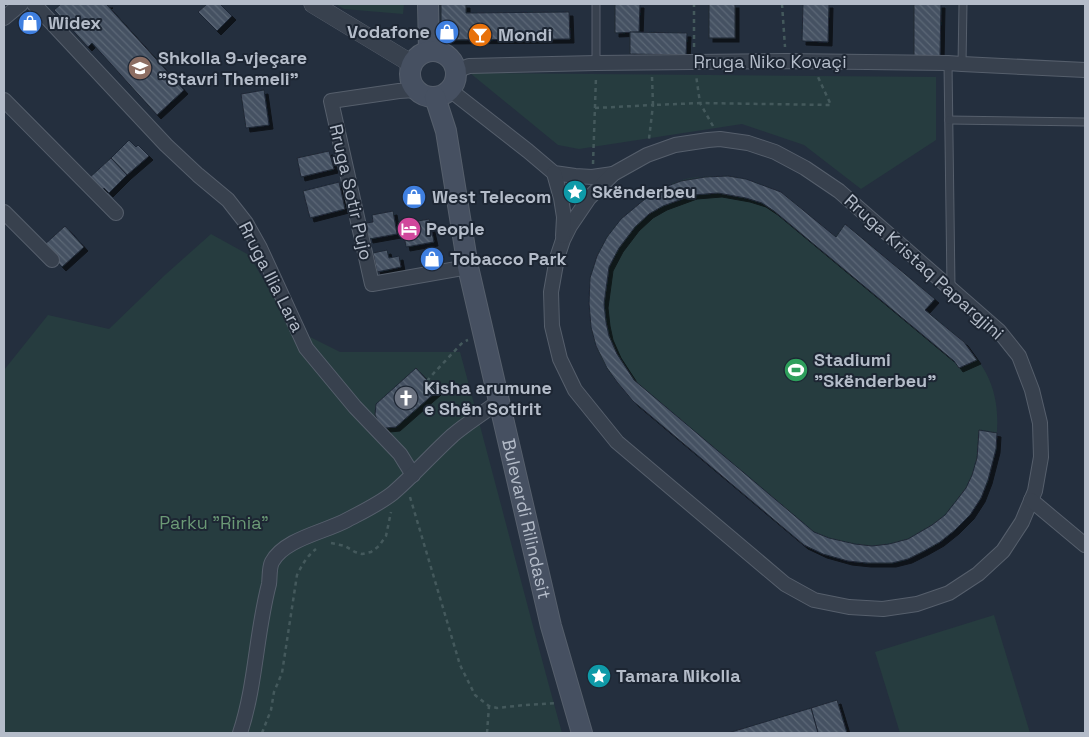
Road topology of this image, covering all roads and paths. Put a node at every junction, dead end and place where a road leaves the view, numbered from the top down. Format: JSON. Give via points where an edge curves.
{"nodes":[{"id":1,"x":21,"y":4,"type":"edge"},
{"id":2,"x":34,"y":4,"type":"edge"},
{"id":3,"x":313,"y":4,"type":"edge"},
{"id":4,"x":428,"y":4,"type":"edge"},
{"id":5,"x":596,"y":4,"type":"edge"},
{"id":6,"x":694,"y":4,"type":"edge"},
{"id":7,"x":782,"y":4,"type":"edge"},
{"id":8,"x":963,"y":4,"type":"edge"},
{"id":9,"x":4,"y":18,"type":"edge"},
{"id":10,"x":429,"y":52,"type":"junction"},
{"id":11,"x":786,"y":61,"type":"junction"},
{"id":12,"x":811,"y":62,"type":"junction"},
{"id":13,"x":596,"y":63,"type":"junction"},
{"id":14,"x":652,"y":63,"type":"junction"},
{"id":15,"x":694,"y":63,"type":"junction"},
{"id":16,"x":948,"y":63,"type":"junction"},
{"id":17,"x":412,"y":64,"type":"junction"},
{"id":18,"x":962,"y":64,"type":"junction"},
{"id":19,"x":1085,"y":70,"type":"edge"},
{"id":20,"x":447,"y":86,"type":"junction"},
{"id":21,"x":416,"y":90,"type":"junction"},
{"id":22,"x":4,"y":100,"type":"edge"},
{"id":23,"x":700,"y":102,"type":"junction"},
{"id":24,"x":653,"y":105,"type":"junction"},
{"id":25,"x":595,"y":108,"type":"junction"},
{"id":26,"x":949,"y":120,"type":"junction"},
{"id":27,"x":1085,"y":122,"type":"edge"},
{"id":28,"x":720,"y":139,"type":"junction"},
{"id":29,"x":647,"y":155,"type":"junction"},
{"id":30,"x":554,"y":173,"type":"junction"},
{"id":31,"x":613,"y":174,"type":"junction"},
{"id":32,"x":592,"y":177,"type":"junction"},
{"id":33,"x":4,"y":212,"type":"edge"},
{"id":34,"x":116,"y":213,"type":"dead end"},
{"id":35,"x":563,"y":240,"type":"junction"},
{"id":36,"x":52,"y":260,"type":"dead end"},
{"id":37,"x":468,"y":267,"type":"junction"},
{"id":38,"x":952,"y":290,"type":"junction"},
{"id":39,"x":483,"y":333,"type":"junction"},
{"id":40,"x":427,"y":381,"type":"dead end"},
{"id":41,"x":499,"y":401,"type":"junction"},
{"id":42,"x":413,"y":475,"type":"junction"},
{"id":43,"x":405,"y":499,"type":"dead end"},
{"id":44,"x":1031,"y":500,"type":"junction"},
{"id":45,"x":396,"y":508,"type":"dead end"},
{"id":46,"x":326,"y":545,"type":"dead end"},
{"id":47,"x":1085,"y":545,"type":"edge"},
{"id":48,"x":320,"y":547,"type":"dead end"},
{"id":49,"x":573,"y":702,"type":"junction"},
{"id":50,"x":489,"y":706,"type":"junction"},
{"id":51,"x":240,"y":733,"type":"edge"},
{"id":52,"x":262,"y":733,"type":"edge"},
{"id":53,"x":487,"y":733,"type":"edge"},
{"id":54,"x":582,"y":733,"type":"edge"}],
"edges":[{"from":1,"to":9,"type":"street"},
{"from":2,"to":42,"type":"street","name":"Rruga Ilia Lara","via":[[166,145],[228,200],[260,248],[306,348],[400,454]]},
{"from":3,"to":17,"type":"street"},
{"from":4,"to":10,"type":"main road"},
{"from":5,"to":13,"type":"lane"},
{"from":6,"to":15,"type":"path"},
{"from":7,"to":11,"type":"path"},
{"from":8,"to":18,"type":"lane"},
{"from":10,"to":17,"type":"main road"},
{"from":10,"to":20,"type":"main road","via":[[444,54],[454,64]]},
{"from":11,"to":12,"type":"street","name":"Rruga Niko Kovaçi"},
{"from":11,"to":15,"type":"street","name":"Rruga Niko Kovaçi"},
{"from":12,"to":16,"type":"street","name":"Rruga Niko Kovaçi"},
{"from":12,"to":23,"type":"path","via":[[831,105]]},
{"from":13,"to":14,"type":"street","name":"Rruga Niko Kovaçi"},
{"from":13,"to":20,"type":"street","name":"Rruga Niko Kovaçi","via":[[469,66]]},
{"from":13,"to":25,"type":"path"},
{"from":14,"to":15,"type":"street","name":"Rruga Niko Kovaçi"},
{"from":14,"to":24,"type":"path"},
{"from":15,"to":23,"type":"path"},
{"from":16,"to":18,"type":"street","name":"Rruga Niko Kovaçi"},
{"from":16,"to":26,"type":"lane"},
{"from":17,"to":21,"type":"main road","via":[[410,78]]},
{"from":18,"to":19,"type":"street","name":"Rruga Niko Kovaçi"},
{"from":20,"to":21,"type":"main road","via":[[428,97]]},
{"from":20,"to":30,"type":"street"},
{"from":20,"to":37,"type":"main road","name":"Bulevardi Rilindasit","via":[[446,131]]},
{"from":21,"to":37,"type":"street","name":"Rruga Sotir Pujo","via":[[331,101],[372,284]]},
{"from":22,"to":34,"type":"street"},
{"from":23,"to":24,"type":"path"},
{"from":23,"to":28,"type":"path"},
{"from":24,"to":25,"type":"path"},
{"from":24,"to":29,"type":"path"},
{"from":25,"to":32,"type":"path"},
{"from":26,"to":27,"type":"lane"},
{"from":26,"to":38,"type":"lane"},
{"from":28,"to":29,"type":"street","name":"Rruga Kristaq Papargjini","via":[[675,145]]},
{"from":28,"to":38,"type":"street","name":"Rruga Kristaq Papargjini","via":[[748,143],[775,152],[805,168],[839,191]]},
{"from":29,"to":31,"type":"street","name":"Rruga Kristaq Papargjini"},
{"from":30,"to":32,"type":"street","name":"Rruga Kristaq Papargjini"},
{"from":30,"to":35,"type":"street","name":"Rruga Kristaq Papargjini","via":[[564,217]]},
{"from":31,"to":32,"type":"street","name":"Rruga Kristaq Papargjini"},
{"from":31,"to":35,"type":"street","name":"Rruga Kristaq Papargjini","via":[[589,198]]},
{"from":33,"to":36,"type":"street"},
{"from":35,"to":44,"type":"street","name":"Rruga Kristaq Papargjini","via":[[551,292],[552,326],[560,359],[575,390],[617,442],[785,584],[814,600],[849,606],[883,609],[917,604],[949,592],[978,574],[1003,551],[1022,522]]},
{"from":37,"to":39,"type":"main road","name":"Bulevardi Rilindasit"},
{"from":38,"to":44,"type":"street","name":"Rruga Kristaq Papargjini","via":[[999,331],[1019,356],[1032,390],[1040,423],[1041,457]]},
{"from":39,"to":40,"type":"path","via":[[463,342]]},
{"from":39,"to":41,"type":"main road","name":"Bulevardi Rilindasit"},
{"from":41,"to":42,"type":"street","via":[[454,435]]},
{"from":41,"to":49,"type":"main road","name":"Bulevardi Rilindasit","via":[[551,626]]},
{"from":42,"to":51,"type":"street","via":[[370,508],[291,543],[279,552],[271,564]]},
{"from":43,"to":50,"type":"path","via":[[410,495],[460,666],[475,695]]},
{"from":44,"to":47,"type":"street"},
{"from":45,"to":46,"type":"path","via":[[391,512],[386,536],[371,552],[362,554],[345,546]]},
{"from":48,"to":52,"type":"path","via":[[302,564],[297,575],[282,673]]},
{"from":49,"to":50,"type":"path"},
{"from":49,"to":54,"type":"main road","name":"Bulevardi Rilindasit"},
{"from":50,"to":53,"type":"path"}]}
